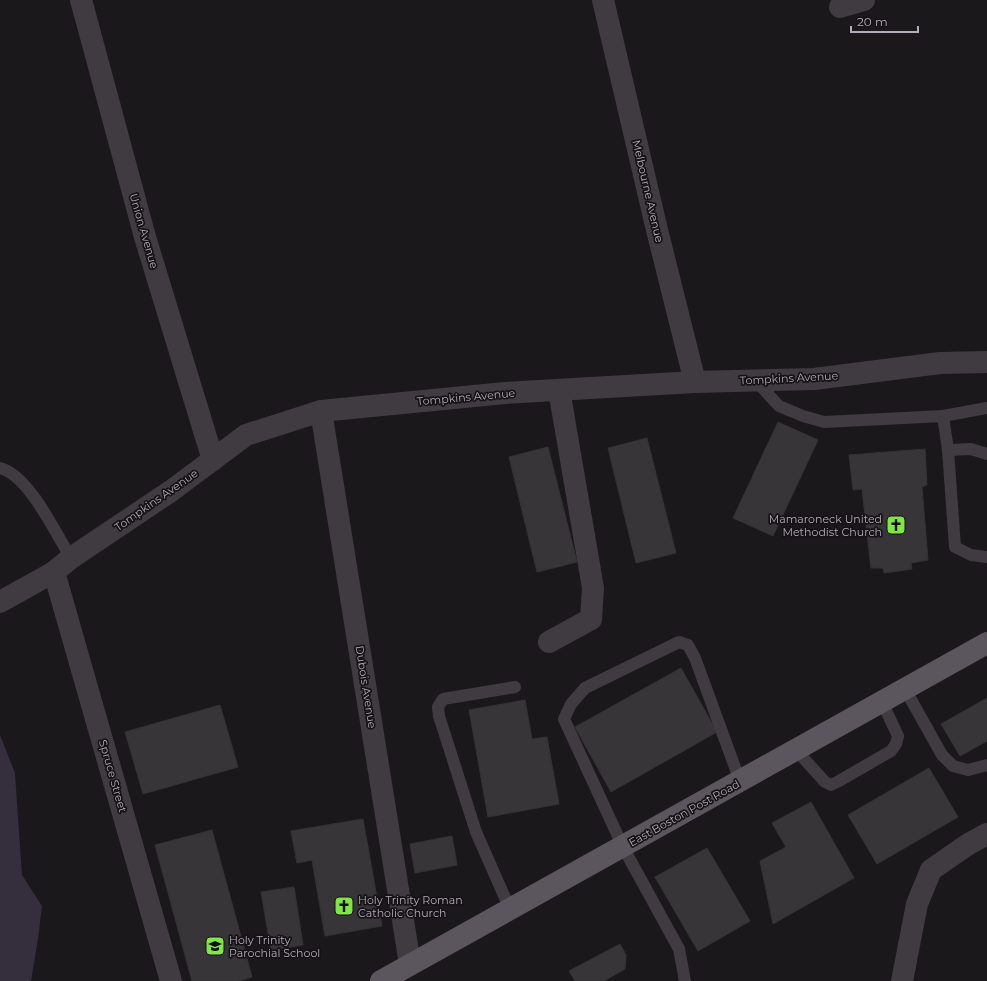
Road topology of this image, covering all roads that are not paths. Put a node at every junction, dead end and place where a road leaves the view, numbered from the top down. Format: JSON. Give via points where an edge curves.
{"nodes":[{"id":1,"x":81,"y":0,"type":"edge"},
{"id":2,"x":603,"y":0,"type":"edge"},
{"id":3,"x":864,"y":0,"type":"edge"},
{"id":4,"x":840,"y":7,"type":"dead end"},
{"id":5,"x":987,"y":362,"type":"edge"},
{"id":6,"x":754,"y":380,"type":"junction"},
{"id":7,"x":695,"y":382,"type":"junction"},
{"id":8,"x":559,"y":390,"type":"junction"},
{"id":9,"x":987,"y":408,"type":"edge"},
{"id":10,"x":321,"y":411,"type":"junction"},
{"id":11,"x":943,"y":416,"type":"junction"},
{"id":12,"x":948,"y":450,"type":"junction"},
{"id":13,"x":987,"y":454,"type":"edge"},
{"id":14,"x":213,"y":460,"type":"junction"},
{"id":15,"x":0,"y":468,"type":"edge"},
{"id":16,"x":987,"y":557,"type":"edge"},
{"id":17,"x":71,"y":558,"type":"junction"},
{"id":18,"x":54,"y":572,"type":"junction"},
{"id":19,"x":0,"y":602,"type":"edge"},
{"id":20,"x":549,"y":642,"type":"dead end"},
{"id":21,"x":987,"y":644,"type":"edge"},
{"id":22,"x":515,"y":687,"type":"dead end"},
{"id":23,"x":905,"y":689,"type":"junction"},
{"id":24,"x":882,"y":702,"type":"junction"},
{"id":25,"x":796,"y":750,"type":"junction"},
{"id":26,"x":987,"y":765,"type":"edge"},
{"id":27,"x":740,"y":781,"type":"junction"},
{"id":28,"x":987,"y":834,"type":"edge"},
{"id":29,"x":623,"y":847,"type":"junction"},
{"id":30,"x":510,"y":909,"type":"junction"},
{"id":31,"x":410,"y":964,"type":"junction"},
{"id":32,"x":171,"y":981,"type":"edge"},
{"id":33,"x":381,"y":981,"type":"edge"},
{"id":34,"x":685,"y":981,"type":"edge"},
{"id":35,"x":902,"y":981,"type":"edge"}],
"edges":[{"from":1,"to":14,"type":"street","name":"Union Avenue","via":[[145,237]]},
{"from":2,"to":7,"type":"street","name":"Melbourne Avenue"},
{"from":3,"to":4,"type":"street"},
{"from":5,"to":6,"type":"street","name":"Tompkins Avenue","via":[[940,364],[814,379]]},
{"from":6,"to":7,"type":"street","name":"Tompkins Avenue"},
{"from":6,"to":11,"type":"lane","via":[[780,406],[824,422]]},
{"from":7,"to":8,"type":"street","name":"Tompkins Avenue"},
{"from":8,"to":10,"type":"street","name":"Tompkins Avenue"},
{"from":8,"to":20,"type":"street","via":[[592,588],[591,619]]},
{"from":9,"to":11,"type":"lane"},
{"from":10,"to":14,"type":"street","name":"Tompkins Avenue","via":[[246,435]]},
{"from":10,"to":31,"type":"street","name":"Dubois Avenue"},
{"from":11,"to":12,"type":"lane"},
{"from":12,"to":13,"type":"lane","via":[[971,449]]},
{"from":12,"to":16,"type":"lane","via":[[955,547],[971,555]]},
{"from":14,"to":17,"type":"street","name":"Tompkins Avenue"},
{"from":15,"to":17,"type":"lane","via":[[6,469],[22,481],[34,496]]},
{"from":17,"to":18,"type":"street","name":"Tompkins Avenue"},
{"from":18,"to":19,"type":"street","name":"Tompkins Avenue"},
{"from":18,"to":32,"type":"street","name":"Spruce Street"},
{"from":21,"to":23,"type":"main road","name":"East Boston Post Road"},
{"from":22,"to":30,"type":"lane","via":[[443,699],[438,707],[476,832]]},
{"from":23,"to":24,"type":"main road","name":"East Boston Post Road"},
{"from":23,"to":26,"type":"lane","via":[[942,756],[953,766],[968,770]]},
{"from":24,"to":25,"type":"main road","name":"East Boston Post Road"},
{"from":24,"to":25,"type":"lane","via":[[898,736],[896,744],[891,751],[839,781],[831,785],[825,782]]},
{"from":25,"to":27,"type":"main road","name":"East Boston Post Road"},
{"from":27,"to":29,"type":"main road","name":"East Boston Post Road"},
{"from":27,"to":29,"type":"lane","via":[[688,645],[679,642],[585,688],[571,704],[564,719]]},
{"from":28,"to":35,"type":"street","via":[[931,870],[917,904]]},
{"from":29,"to":30,"type":"main road","name":"East Boston Post Road"},
{"from":29,"to":34,"type":"lane","via":[[678,949]]},
{"from":30,"to":31,"type":"main road","name":"East Boston Post Road"},
{"from":31,"to":33,"type":"main road","name":"East Boston Post Road"}]}
